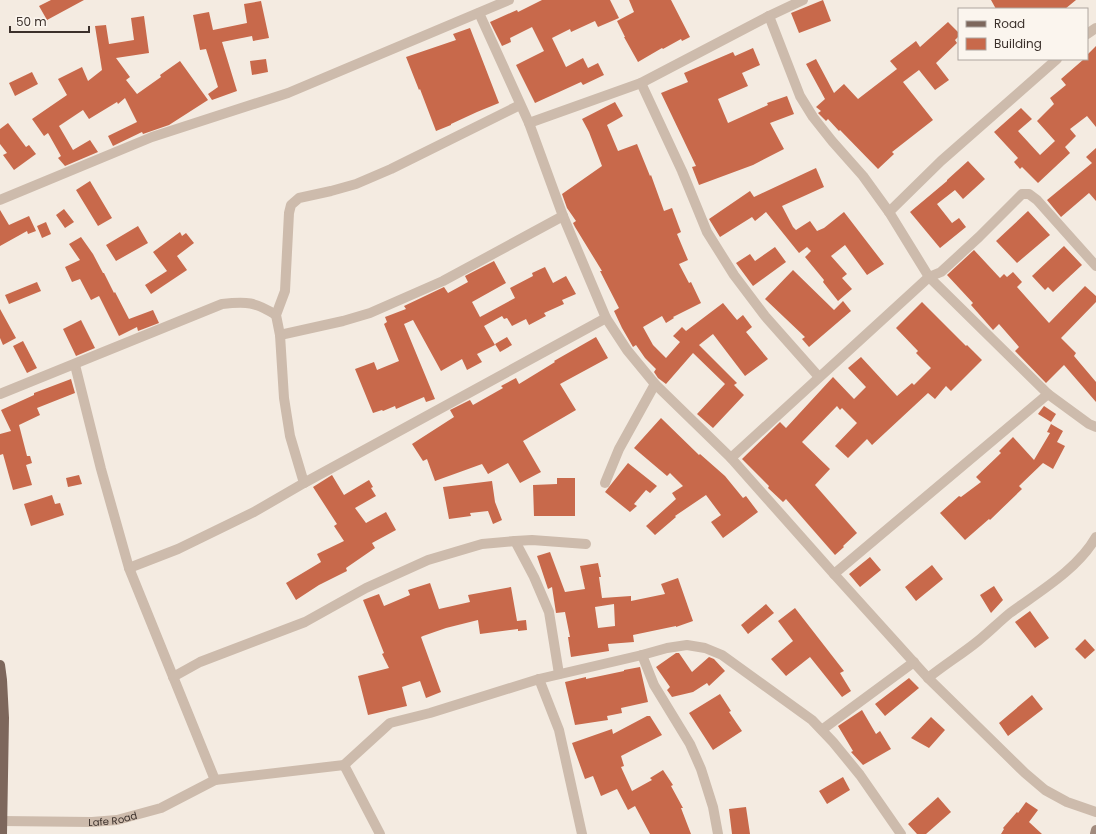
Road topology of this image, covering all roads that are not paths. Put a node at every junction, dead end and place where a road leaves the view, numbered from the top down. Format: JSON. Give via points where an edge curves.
{"nodes":[{"id":1,"x":508,"y":0,"type":"edge"},
{"id":2,"x":804,"y":0,"type":"edge"},
{"id":3,"x":479,"y":13,"type":"junction"},
{"id":4,"x":769,"y":16,"type":"junction"},
{"id":5,"x":1056,"y":60,"type":"edge"},
{"id":6,"x":641,"y":83,"type":"junction"},
{"id":7,"x":520,"y":106,"type":"junction"},
{"id":8,"x":528,"y":124,"type":"junction"},
{"id":9,"x":0,"y":200,"type":"edge"},
{"id":10,"x":889,"y":212,"type":"junction"},
{"id":11,"x":563,"y":216,"type":"junction"},
{"id":12,"x":1096,"y":266,"type":"edge"},
{"id":13,"x":930,"y":277,"type":"junction"},
{"id":14,"x":276,"y":315,"type":"junction"},
{"id":15,"x":606,"y":318,"type":"junction"},
{"id":16,"x":280,"y":335,"type":"junction"},
{"id":17,"x":75,"y":365,"type":"junction"},
{"id":18,"x":819,"y":377,"type":"junction"},
{"id":19,"x":655,"y":384,"type":"junction"},
{"id":20,"x":0,"y":394,"type":"edge"},
{"id":21,"x":1048,"y":394,"type":"junction"},
{"id":22,"x":1096,"y":427,"type":"edge"},
{"id":23,"x":731,"y":458,"type":"junction"},
{"id":24,"x":304,"y":483,"type":"junction"},
{"id":25,"x":605,"y":483,"type":"dead end"},
{"id":26,"x":1096,"y":537,"type":"edge"},
{"id":27,"x":515,"y":541,"type":"junction"},
{"id":28,"x":586,"y":544,"type":"dead end"},
{"id":29,"x":130,"y":568,"type":"junction"},
{"id":30,"x":834,"y":574,"type":"junction"},
{"id":31,"x":642,"y":655,"type":"junction"},
{"id":32,"x":914,"y":662,"type":"junction"},
{"id":33,"x":0,"y":665,"type":"edge"},
{"id":34,"x":559,"y":674,"type":"junction"},
{"id":35,"x":173,"y":677,"type":"junction"},
{"id":36,"x":928,"y":678,"type":"junction"},
{"id":37,"x":539,"y":679,"type":"junction"},
{"id":38,"x":823,"y":730,"type":"junction"},
{"id":39,"x":344,"y":765,"type":"junction"},
{"id":40,"x":215,"y":780,"type":"junction"},
{"id":41,"x":1096,"y":812,"type":"edge"},
{"id":42,"x":2,"y":821,"type":"junction"},
{"id":43,"x":1096,"y":830,"type":"edge"},
{"id":44,"x":2,"y":834,"type":"edge"},
{"id":45,"x":380,"y":834,"type":"edge"},
{"id":46,"x":582,"y":834,"type":"edge"},
{"id":47,"x":718,"y":834,"type":"edge"},
{"id":48,"x":901,"y":834,"type":"edge"},
{"id":49,"x":1095,"y":834,"type":"edge"}],
"edges":[{"from":1,"to":3,"type":"street"},
{"from":2,"to":4,"type":"street"},
{"from":3,"to":7,"type":"street"},
{"from":3,"to":9,"type":"street","via":[[288,93],[152,137]]},
{"from":4,"to":6,"type":"street"},
{"from":4,"to":10,"type":"street","via":[[800,96],[813,117],[863,176]]},
{"from":5,"to":10,"type":"street","via":[[941,161]]},
{"from":6,"to":8,"type":"street"},
{"from":6,"to":18,"type":"street","via":[[707,232],[734,276],[760,311]]},
{"from":7,"to":8,"type":"street"},
{"from":7,"to":14,"type":"street","via":[[356,184],[299,198],[291,205],[289,213],[285,291]]},
{"from":8,"to":11,"type":"street"},
{"from":10,"to":13,"type":"street"},
{"from":11,"to":15,"type":"street"},
{"from":11,"to":16,"type":"street","via":[[442,281],[370,313],[344,322]]},
{"from":12,"to":13,"type":"street","via":[[1037,200],[1029,194],[1022,194],[941,272]]},
{"from":13,"to":18,"type":"street"},
{"from":13,"to":21,"type":"street"},
{"from":14,"to":16,"type":"street"},
{"from":14,"to":17,"type":"street","via":[[262,306],[241,302],[222,304]]},
{"from":15,"to":19,"type":"street","via":[[627,350]]},
{"from":15,"to":24,"type":"street"},
{"from":16,"to":24,"type":"street","via":[[284,398],[290,436]]},
{"from":17,"to":20,"type":"street"},
{"from":17,"to":29,"type":"street","via":[[101,469]]},
{"from":18,"to":23,"type":"street"},
{"from":19,"to":23,"type":"street"},
{"from":19,"to":25,"type":"street","via":[[619,449]]},
{"from":21,"to":22,"type":"street"},
{"from":21,"to":30,"type":"street"},
{"from":23,"to":30,"type":"street"},
{"from":24,"to":29,"type":"street","via":[[211,534]]},
{"from":26,"to":36,"type":"street","via":[[1074,565]]},
{"from":27,"to":28,"type":"street"},
{"from":27,"to":34,"type":"street","via":[[549,612]]},
{"from":27,"to":35,"type":"street","via":[[482,544],[428,560],[366,588],[304,622],[200,662]]},
{"from":29,"to":35,"type":"street"},
{"from":30,"to":32,"type":"street"},
{"from":31,"to":34,"type":"street"},
{"from":31,"to":38,"type":"street","via":[[687,645],[705,648],[722,655]]},
{"from":31,"to":47,"type":"street","via":[[654,685],[690,744],[701,769]]},
{"from":32,"to":36,"type":"street"},
{"from":32,"to":38,"type":"street"},
{"from":33,"to":42,"type":"main road","via":[[4,718]]},
{"from":34,"to":37,"type":"street"},
{"from":35,"to":40,"type":"street"},
{"from":36,"to":41,"type":"street","via":[[1025,773],[1046,790],[1067,802]]},
{"from":37,"to":39,"type":"street","via":[[390,723]]},
{"from":37,"to":46,"type":"street","via":[[560,730]]},
{"from":38,"to":48,"type":"street","via":[[860,775]]},
{"from":39,"to":40,"type":"street"},
{"from":39,"to":45,"type":"street"},
{"from":40,"to":42,"type":"street","name":"Lafe Road","via":[[161,808],[117,820]]},
{"from":42,"to":44,"type":"main road"},
{"from":43,"to":49,"type":"street"}]}
